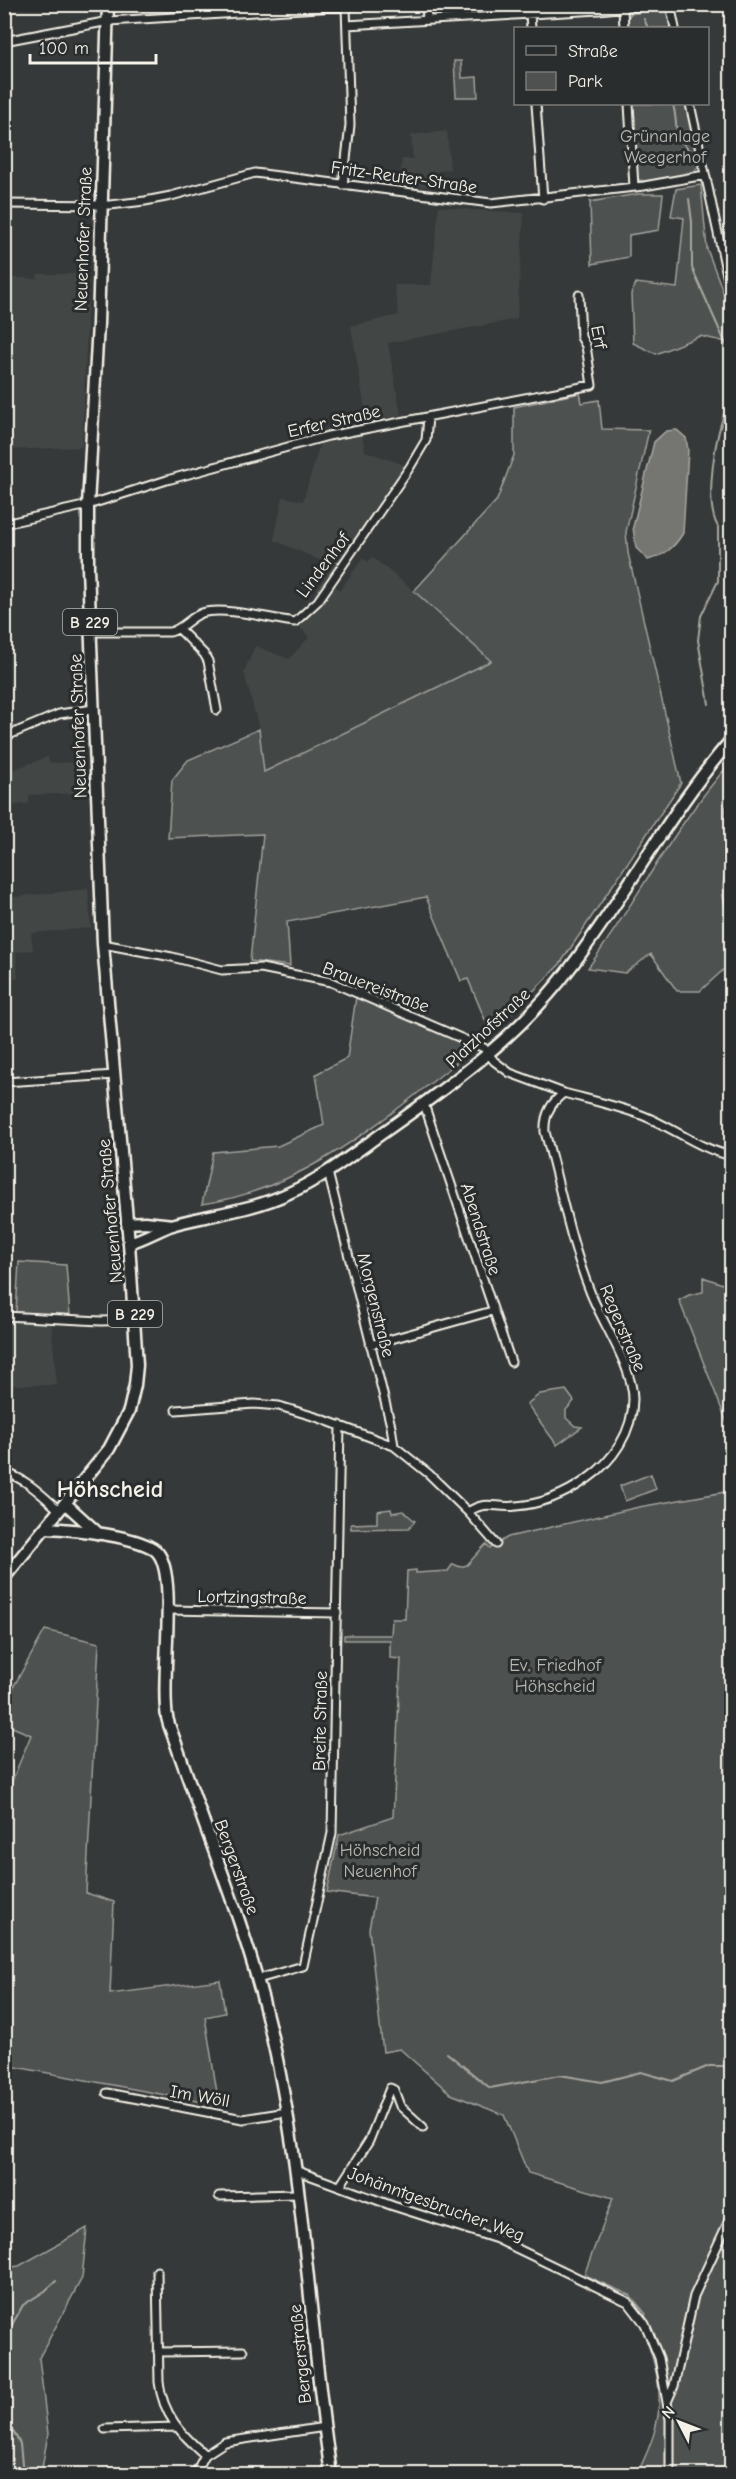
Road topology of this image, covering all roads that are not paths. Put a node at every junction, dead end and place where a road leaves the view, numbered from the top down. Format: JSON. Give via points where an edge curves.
{"nodes":[{"id":1,"x":108,"y":4,"type":"edge"},
{"id":2,"x":250,"y":4,"type":"edge"},
{"id":3,"x":383,"y":4,"type":"edge"},
{"id":4,"x":426,"y":4,"type":"edge"},
{"id":5,"x":657,"y":4,"type":"edge"},
{"id":6,"x":670,"y":4,"type":"edge"},
{"id":7,"x":346,"y":7,"type":"junction"},
{"id":8,"x":606,"y":7,"type":"edge"},
{"id":9,"x":622,"y":9,"type":"junction"},
{"id":10,"x":250,"y":13,"type":"junction"},
{"id":11,"x":530,"y":14,"type":"junction"},
{"id":12,"x":427,"y":20,"type":"junction"},
{"id":13,"x":109,"y":21,"type":"junction"},
{"id":14,"x":347,"y":25,"type":"junction"},
{"id":15,"x":531,"y":27,"type":"edge"},
{"id":16,"x":624,"y":27,"type":"edge"},
{"id":17,"x":675,"y":27,"type":"edge"},
{"id":18,"x":4,"y":40,"type":"edge"},
{"id":19,"x":536,"y":105,"type":"edge"},
{"id":20,"x":629,"y":105,"type":"edge"},
{"id":21,"x":690,"y":105,"type":"edge"},
{"id":22,"x":705,"y":175,"type":"junction"},
{"id":23,"x":343,"y":185,"type":"junction"},
{"id":24,"x":634,"y":187,"type":"junction"},
{"id":25,"x":543,"y":199,"type":"junction"},
{"id":26,"x":4,"y":204,"type":"edge"},
{"id":27,"x":101,"y":205,"type":"junction"},
{"id":28,"x":579,"y":295,"type":"dead end"},
{"id":29,"x":732,"y":298,"type":"edge"},
{"id":30,"x":592,"y":385,"type":"joint"},
{"id":31,"x":428,"y":417,"type":"junction"},
{"id":32,"x":88,"y":505,"type":"junction"},
{"id":33,"x":4,"y":524,"type":"edge"},
{"id":34,"x":179,"y":629,"type":"junction"},
{"id":35,"x":91,"y":632,"type":"junction"},
{"id":36,"x":94,"y":709,"type":"junction"},
{"id":37,"x":217,"y":710,"type":"dead end"},
{"id":38,"x":4,"y":737,"type":"edge"},
{"id":39,"x":732,"y":739,"type":"edge"},
{"id":40,"x":103,"y":944,"type":"junction"},
{"id":41,"x":489,"y":1054,"type":"junction"},
{"id":42,"x":115,"y":1075,"type":"junction"},
{"id":43,"x":4,"y":1082,"type":"edge"},
{"id":44,"x":564,"y":1093,"type":"junction"},
{"id":45,"x":424,"y":1104,"type":"junction"},
{"id":46,"x":732,"y":1156,"type":"edge"},
{"id":47,"x":328,"y":1172,"type":"junction"},
{"id":48,"x":127,"y":1223,"type":"junction"},
{"id":49,"x":173,"y":1225,"type":"junction"},
{"id":50,"x":129,"y":1243,"type":"junction"},
{"id":51,"x":492,"y":1311,"type":"junction"},
{"id":52,"x":4,"y":1316,"type":"edge"},
{"id":53,"x":135,"y":1320,"type":"junction"},
{"id":54,"x":370,"y":1345,"type":"junction"},
{"id":55,"x":511,"y":1362,"type":"dead end"},
{"id":56,"x":176,"y":1410,"type":"dead end"},
{"id":57,"x":340,"y":1425,"type":"junction"},
{"id":58,"x":394,"y":1446,"type":"junction"},
{"id":59,"x":4,"y":1472,"type":"edge"},
{"id":60,"x":63,"y":1507,"type":"junction"},
{"id":61,"x":468,"y":1512,"type":"junction"},
{"id":62,"x":46,"y":1528,"type":"junction"},
{"id":63,"x":69,"y":1529,"type":"junction"},
{"id":64,"x":99,"y":1535,"type":"junction"},
{"id":65,"x":496,"y":1544,"type":"dead end"},
{"id":66,"x":4,"y":1578,"type":"edge"},
{"id":67,"x":168,"y":1610,"type":"junction"},
{"id":68,"x":337,"y":1613,"type":"junction"},
{"id":69,"x":258,"y":1979,"type":"junction"},
{"id":70,"x":108,"y":2093,"type":"dead end"},
{"id":71,"x":287,"y":2112,"type":"junction"},
{"id":72,"x":423,"y":2127,"type":"dead end"},
{"id":73,"x":295,"y":2170,"type":"junction"},
{"id":74,"x":340,"y":2186,"type":"junction"},
{"id":75,"x":298,"y":2194,"type":"junction"},
{"id":76,"x":219,"y":2196,"type":"dead end"},
{"id":77,"x":732,"y":2214,"type":"edge"},
{"id":78,"x":157,"y":2271,"type":"dead end"},
{"id":79,"x":243,"y":2351,"type":"dead end"},
{"id":80,"x":158,"y":2352,"type":"junction"},
{"id":81,"x":668,"y":2402,"type":"junction"},
{"id":82,"x":176,"y":2427,"type":"junction"},
{"id":83,"x":324,"y":2427,"type":"junction"},
{"id":84,"x":105,"y":2429,"type":"dead end"},
{"id":85,"x":205,"y":2455,"type":"junction"},
{"id":86,"x":195,"y":2475,"type":"edge"},
{"id":87,"x":331,"y":2475,"type":"edge"},
{"id":88,"x":670,"y":2475,"type":"edge"}],
"edges":[{"from":1,"to":13,"type":"main road","number":"B 229"},
{"from":2,"to":10,"type":"street"},
{"from":3,"to":7,"type":"street"},
{"from":4,"to":12,"type":"street"},
{"from":5,"to":9,"type":"street"},
{"from":6,"to":17,"type":"street"},
{"from":7,"to":10,"type":"street"},
{"from":7,"to":14,"type":"street"},
{"from":8,"to":9,"type":"street"},
{"from":8,"to":11,"type":"street"},
{"from":9,"to":16,"type":"street"},
{"from":10,"to":13,"type":"street"},
{"from":11,"to":12,"type":"street"},
{"from":11,"to":15,"type":"street"},
{"from":12,"to":14,"type":"street"},
{"from":13,"to":18,"type":"street"},
{"from":13,"to":27,"type":"main road","name":"Neuenhofer Straße","number":"B 229"},
{"from":14,"to":23,"type":"street","via":[[350,125]]},
{"from":19,"to":25,"type":"street"},
{"from":20,"to":24,"type":"street"},
{"from":21,"to":22,"type":"street"},
{"from":22,"to":24,"type":"street","name":"Fritz-Reuter-Straße"},
{"from":22,"to":29,"type":"street"},
{"from":23,"to":25,"type":"street","name":"Fritz-Reuter-Straße","via":[[473,202]]},
{"from":23,"to":27,"type":"street","name":"Fritz-Reuter-Straße","via":[[255,173],[171,196]]},
{"from":24,"to":25,"type":"street","name":"Fritz-Reuter-Straße"},
{"from":26,"to":27,"type":"street","name":"Fritz-Reuter-Straße"},
{"from":27,"to":32,"type":"main road","name":"Neuenhofer Straße","number":"B 229"},
{"from":28,"to":30,"type":"street","name":"Erf","via":[[581,337]]},
{"from":30,"to":31,"type":"street","name":"Erfer Straße"},
{"from":31,"to":32,"type":"street","name":"Erfer Straße","via":[[328,436]]},
{"from":31,"to":34,"type":"street","name":"Lindenhof","via":[[426,440],[410,467],[318,601],[295,622],[225,611],[206,612]]},
{"from":32,"to":33,"type":"street","name":"Erfer Straße"},
{"from":32,"to":35,"type":"main road","name":"Neuenhofer Straße","number":"B 229"},
{"from":34,"to":35,"type":"street","name":"Lindenhof"},
{"from":34,"to":37,"type":"street","via":[[208,661]]},
{"from":35,"to":36,"type":"main road","name":"Neuenhofer Straße","number":"B 229"},
{"from":36,"to":38,"type":"street","via":[[59,714]]},
{"from":36,"to":40,"type":"main road","name":"Neuenhofer Straße","number":"B 229"},
{"from":39,"to":41,"type":"main road","name":"Platzhofstraße","via":[[684,798],[569,970]]},
{"from":40,"to":41,"type":"street","name":"Brauereistraße","via":[[222,969],[270,969],[331,982],[438,1027]]},
{"from":40,"to":42,"type":"main road","name":"Neuenhofer Straße","number":"B 229"},
{"from":41,"to":44,"type":"street","via":[[503,1069],[518,1077]]},
{"from":41,"to":45,"type":"main road","name":"Platzhofstraße"},
{"from":42,"to":43,"type":"street"},
{"from":42,"to":48,"type":"main road","name":"Neuenhofer Straße","number":"B 229"},
{"from":44,"to":46,"type":"street","via":[[643,1116],[706,1149]]},
{"from":44,"to":61,"type":"street","name":"Regerstraße","via":[[548,1111],[545,1132],[588,1284],[632,1387],[630,1419],[607,1464],[562,1495],[514,1507],[479,1505]]},
{"from":45,"to":47,"type":"main road","name":"Platzhofstraße"},
{"from":45,"to":51,"type":"street","name":"Abendstraße"},
{"from":47,"to":49,"type":"main road","name":"Platzhofstraße","via":[[265,1203]]},
{"from":47,"to":54,"type":"street","name":"Morgenstraße"},
{"from":48,"to":49,"type":"main road","name":"Platzhofstraße"},
{"from":48,"to":50,"type":"main road","name":"Neuenhofer Straße","number":"B 229"},
{"from":49,"to":50,"type":"main road","name":"Platzhofstraße"},
{"from":50,"to":53,"type":"main road","name":"Neuenhofer Straße","number":"B 229"},
{"from":51,"to":54,"type":"street"},
{"from":51,"to":55,"type":"street","name":"Abendstraße"},
{"from":52,"to":53,"type":"street"},
{"from":53,"to":60,"type":"main road","name":"Neuenhofer Straße","number":"B 229","via":[[135,1385],[122,1426],[99,1463]]},
{"from":54,"to":58,"type":"street","name":"Morgenstraße"},
{"from":56,"to":57,"type":"street","via":[[279,1406]]},
{"from":57,"to":58,"type":"street"},
{"from":57,"to":68,"type":"street","name":"Breite Straße"},
{"from":58,"to":61,"type":"street"},
{"from":59,"to":60,"type":"street","via":[[15,1475]]},
{"from":60,"to":62,"type":"main road","number":"B 229"},
{"from":60,"to":63,"type":"main road"},
{"from":60,"to":64,"type":"main road"},
{"from":61,"to":65,"type":"street"},
{"from":62,"to":63,"type":"main road"},
{"from":62,"to":66,"type":"main road","number":"B 229"},
{"from":63,"to":64,"type":"main road"},
{"from":64,"to":67,"type":"main road","name":"Bergerstraße","via":[[149,1545],[157,1552],[165,1569]]},
{"from":67,"to":68,"type":"street","name":"Lortzingstraße"},
{"from":67,"to":69,"type":"main road","name":"Bergerstraße","via":[[167,1717]]},
{"from":68,"to":69,"type":"street","name":"Breite Straße","via":[[332,1833],[313,1923],[303,1966]]},
{"from":69,"to":71,"type":"main road","name":"Bergerstraße"},
{"from":70,"to":71,"type":"street","name":"Im Wöll","via":[[243,2119]]},
{"from":71,"to":73,"type":"main road","name":"Bergerstraße"},
{"from":72,"to":74,"type":"street","via":[[400,2106],[390,2088],[369,2141]]},
{"from":73,"to":74,"type":"street","name":"Johänntgesbrucher Weg"},
{"from":73,"to":75,"type":"main road","name":"Bergerstraße"},
{"from":74,"to":81,"type":"street","name":"Johänntgesbrucher Weg","via":[[497,2239],[623,2299],[636,2310],[650,2333]]},
{"from":75,"to":76,"type":"street"},
{"from":75,"to":83,"type":"main road","name":"Bergerstraße"},
{"from":77,"to":81,"type":"street","via":[[694,2296]]},
{"from":78,"to":80,"type":"street"},
{"from":79,"to":80,"type":"street"},
{"from":80,"to":82,"type":"street","via":[[160,2390]]},
{"from":81,"to":88,"type":"street","name":"Johänntgesbrucher Weg"},
{"from":82,"to":84,"type":"street"},
{"from":82,"to":85,"type":"street"},
{"from":83,"to":85,"type":"street","via":[[228,2441]]},
{"from":83,"to":87,"type":"main road","name":"Bergerstraße"},
{"from":85,"to":86,"type":"street"}]}
